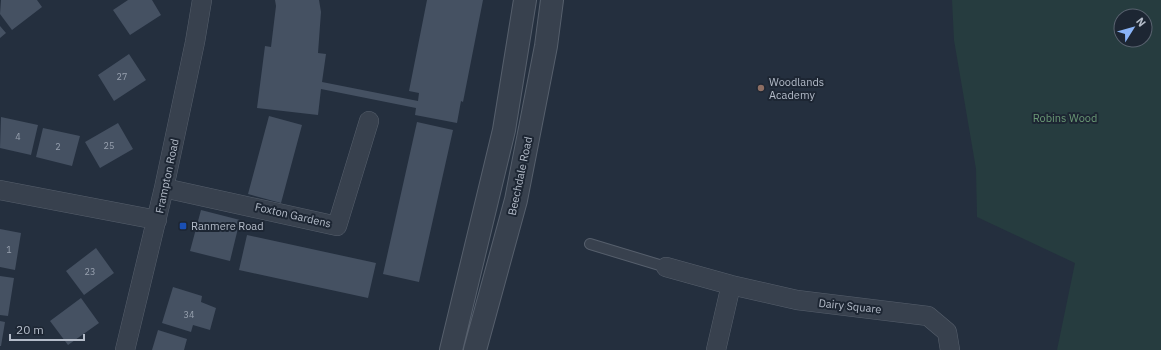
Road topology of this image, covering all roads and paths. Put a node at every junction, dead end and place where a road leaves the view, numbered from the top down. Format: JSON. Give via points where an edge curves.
{"nodes":[{"id":1,"x":202,"y":0,"type":"edge"},
{"id":2,"x":525,"y":0,"type":"edge"},
{"id":3,"x":552,"y":0,"type":"edge"},
{"id":4,"x":369,"y":121,"type":"dead end"},
{"id":5,"x":164,"y":188,"type":"junction"},
{"id":6,"x":0,"y":190,"type":"edge"},
{"id":7,"x":157,"y":220,"type":"junction"},
{"id":8,"x":590,"y":244,"type":"dead end"},
{"id":9,"x":666,"y":267,"type":"joint"},
{"id":10,"x":731,"y":285,"type":"junction"},
{"id":11,"x":124,"y":350,"type":"edge"},
{"id":12,"x":451,"y":350,"type":"edge"},
{"id":13,"x":475,"y":350,"type":"edge"},
{"id":14,"x":716,"y":350,"type":"edge"},
{"id":15,"x":950,"y":350,"type":"edge"}],
"edges":[{"from":1,"to":5,"type":"street","name":"Frampton Road"},
{"from":2,"to":12,"type":"street","via":[[504,130]]},
{"from":3,"to":13,"type":"street","name":"Beechdale Road","via":[[546,46],[516,200]]},
{"from":4,"to":5,"type":"street","name":"Foxton Gardens","via":[[337,226]]},
{"from":5,"to":7,"type":"street","name":"Frampton Road"},
{"from":6,"to":7,"type":"street"},
{"from":7,"to":11,"type":"street","name":"Frampton Road"},
{"from":8,"to":9,"type":"lane"},
{"from":9,"to":10,"type":"street","name":"Dairy Square"},
{"from":10,"to":14,"type":"street"},
{"from":10,"to":15,"type":"street","name":"Dairy Square","via":[[797,300],[928,316],[947,332]]}]}
